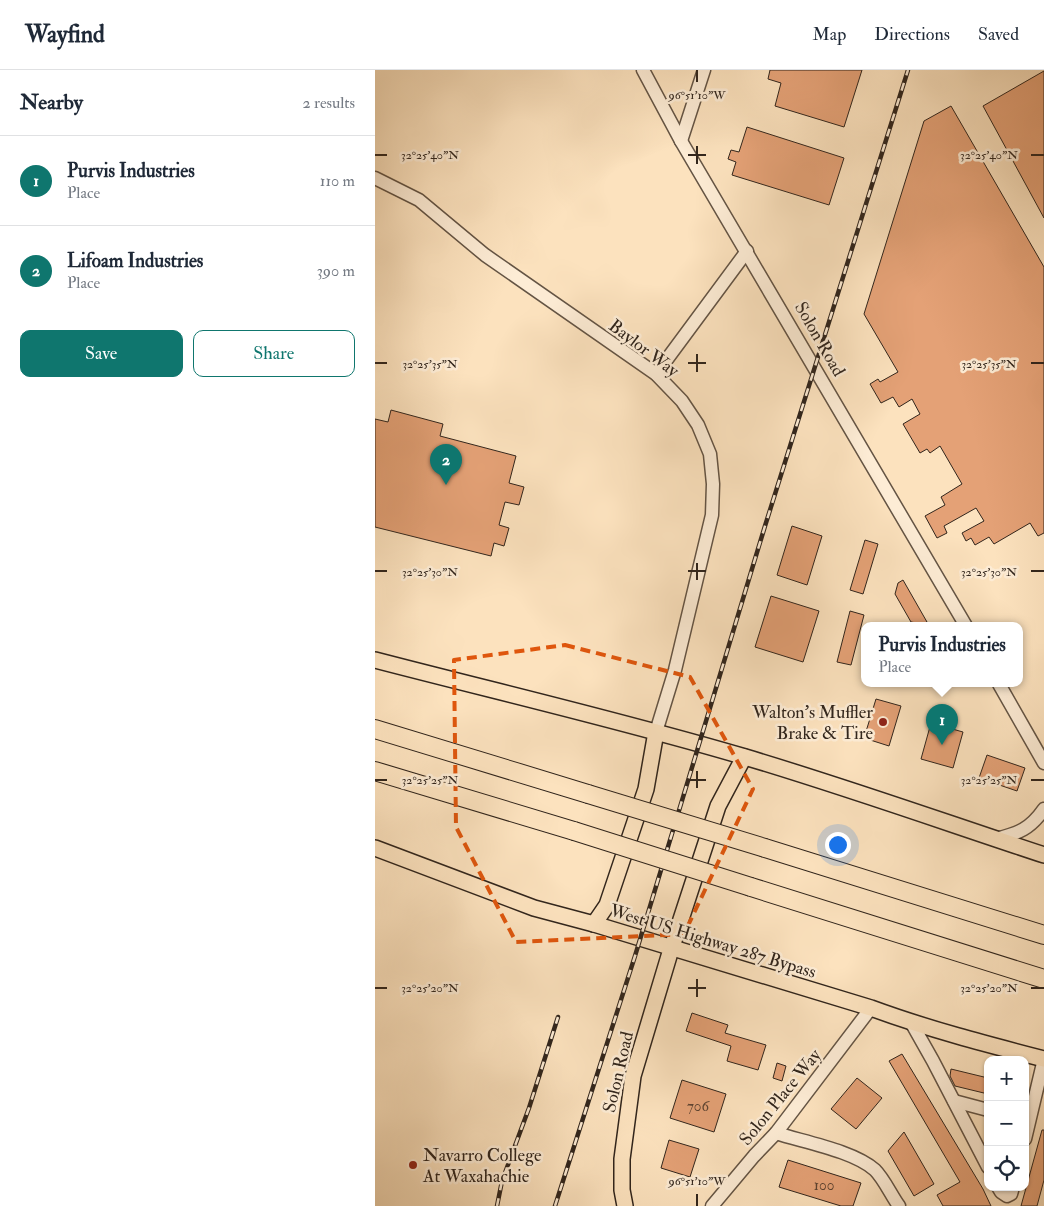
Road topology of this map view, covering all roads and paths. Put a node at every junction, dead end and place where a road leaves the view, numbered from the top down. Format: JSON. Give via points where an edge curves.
{"nodes":[{"id":1,"x":643,"y":70,"type":"edge"},
{"id":2,"x":704,"y":70,"type":"edge"},
{"id":3,"x":681,"y":141,"type":"junction"},
{"id":4,"x":375,"y":178,"type":"edge"},
{"id":5,"x":747,"y":252,"type":"junction"},
{"id":6,"x":656,"y":374,"type":"junction"},
{"id":7,"x":964,"y":622,"type":"edge"},
{"id":8,"x":375,"y":660,"type":"edge"},
{"id":9,"x":1001,"y":687,"type":"edge"},
{"id":10,"x":375,"y":718,"type":"edge"},
{"id":11,"x":375,"y":729,"type":"edge"},
{"id":12,"x":657,"y":732,"type":"junction"},
{"id":13,"x":421,"y":743,"type":"junction"},
{"id":14,"x":744,"y":757,"type":"junction"},
{"id":15,"x":1044,"y":763,"type":"edge"},
{"id":16,"x":375,"y":771,"type":"edge"},
{"id":17,"x":1044,"y":809,"type":"edge"},
{"id":18,"x":996,"y":839,"type":"junction"},
{"id":19,"x":375,"y":848,"type":"edge"},
{"id":20,"x":1044,"y":855,"type":"edge"},
{"id":21,"x":594,"y":924,"type":"junction"},
{"id":22,"x":1044,"y":935,"type":"edge"},
{"id":23,"x":672,"y":949,"type":"junction"},
{"id":24,"x":1044,"y":979,"type":"edge"},
{"id":25,"x":871,"y":1008,"type":"junction"},
{"id":26,"x":911,"y":1022,"type":"junction"},
{"id":27,"x":1044,"y":1059,"type":"edge"},
{"id":28,"x":954,"y":1101,"type":"junction"},
{"id":29,"x":984,"y":1109,"type":"edge"},
{"id":30,"x":1029,"y":1115,"type":"edge"},
{"id":31,"x":776,"y":1133,"type":"junction"},
{"id":32,"x":984,"y":1159,"type":"edge"},
{"id":33,"x":1000,"y":1191,"type":"edge"},
{"id":34,"x":1012,"y":1191,"type":"edge"},
{"id":35,"x":625,"y":1206,"type":"edge"},
{"id":36,"x":712,"y":1206,"type":"edge"},
{"id":37,"x":899,"y":1206,"type":"edge"}],
"edges":[{"from":1,"to":3,"type":"street","name":"Solon Road"},
{"from":2,"to":3,"type":"street"},
{"from":3,"to":5,"type":"street","name":"Solon Road"},
{"from":4,"to":6,"type":"street","name":"Baylor Way","via":[[419,200],[492,260]]},
{"from":5,"to":6,"type":"street"},
{"from":5,"to":7,"type":"street","name":"Solon Road"},
{"from":6,"to":12,"type":"street","name":"Baylor Way","via":[[699,425],[710,454],[713,484],[712,515]]},
{"from":8,"to":12,"type":"main road"},
{"from":9,"to":15,"type":"street"},
{"from":10,"to":13,"type":"highway","via":[[409,732]]},
{"from":11,"to":13,"type":"highway"},
{"from":12,"to":14,"type":"main road"},
{"from":12,"to":21,"type":"main road","via":[[646,789],[607,905]]},
{"from":13,"to":22,"type":"highway","bridge":true},
{"from":14,"to":18,"type":"main road"},
{"from":14,"to":23,"type":"main road","name":"Solon Road","via":[[718,806]]},
{"from":16,"to":24,"type":"highway","bridge":true},
{"from":17,"to":18,"type":"street","via":[[1026,829]]},
{"from":18,"to":20,"type":"main road"},
{"from":19,"to":21,"type":"main road","name":"West US Highway 287 Bypass","via":[[534,908]]},
{"from":21,"to":23,"type":"main road","name":"West US Highway 287 Bypass"},
{"from":23,"to":25,"type":"main road","name":"West US Highway 287 Bypass"},
{"from":23,"to":35,"type":"main road","name":"Solon Road","via":[[633,1076],[622,1159]]},
{"from":25,"to":26,"type":"main road","name":"West US Highway 287 Bypass"},
{"from":25,"to":31,"type":"street","name":"Solon Place Way"},
{"from":26,"to":27,"type":"main road","name":"West US Highway 287 Bypass"},
{"from":26,"to":28,"type":"street"},
{"from":27,"to":30,"type":"street"},
{"from":28,"to":29,"type":"street"},
{"from":28,"to":32,"type":"street"},
{"from":31,"to":36,"type":"street","name":"Solon Place Way"},
{"from":31,"to":37,"type":"street","via":[[863,1161],[876,1171]]},
{"from":33,"to":34,"type":"street","via":[[1007,1196]]}]}
